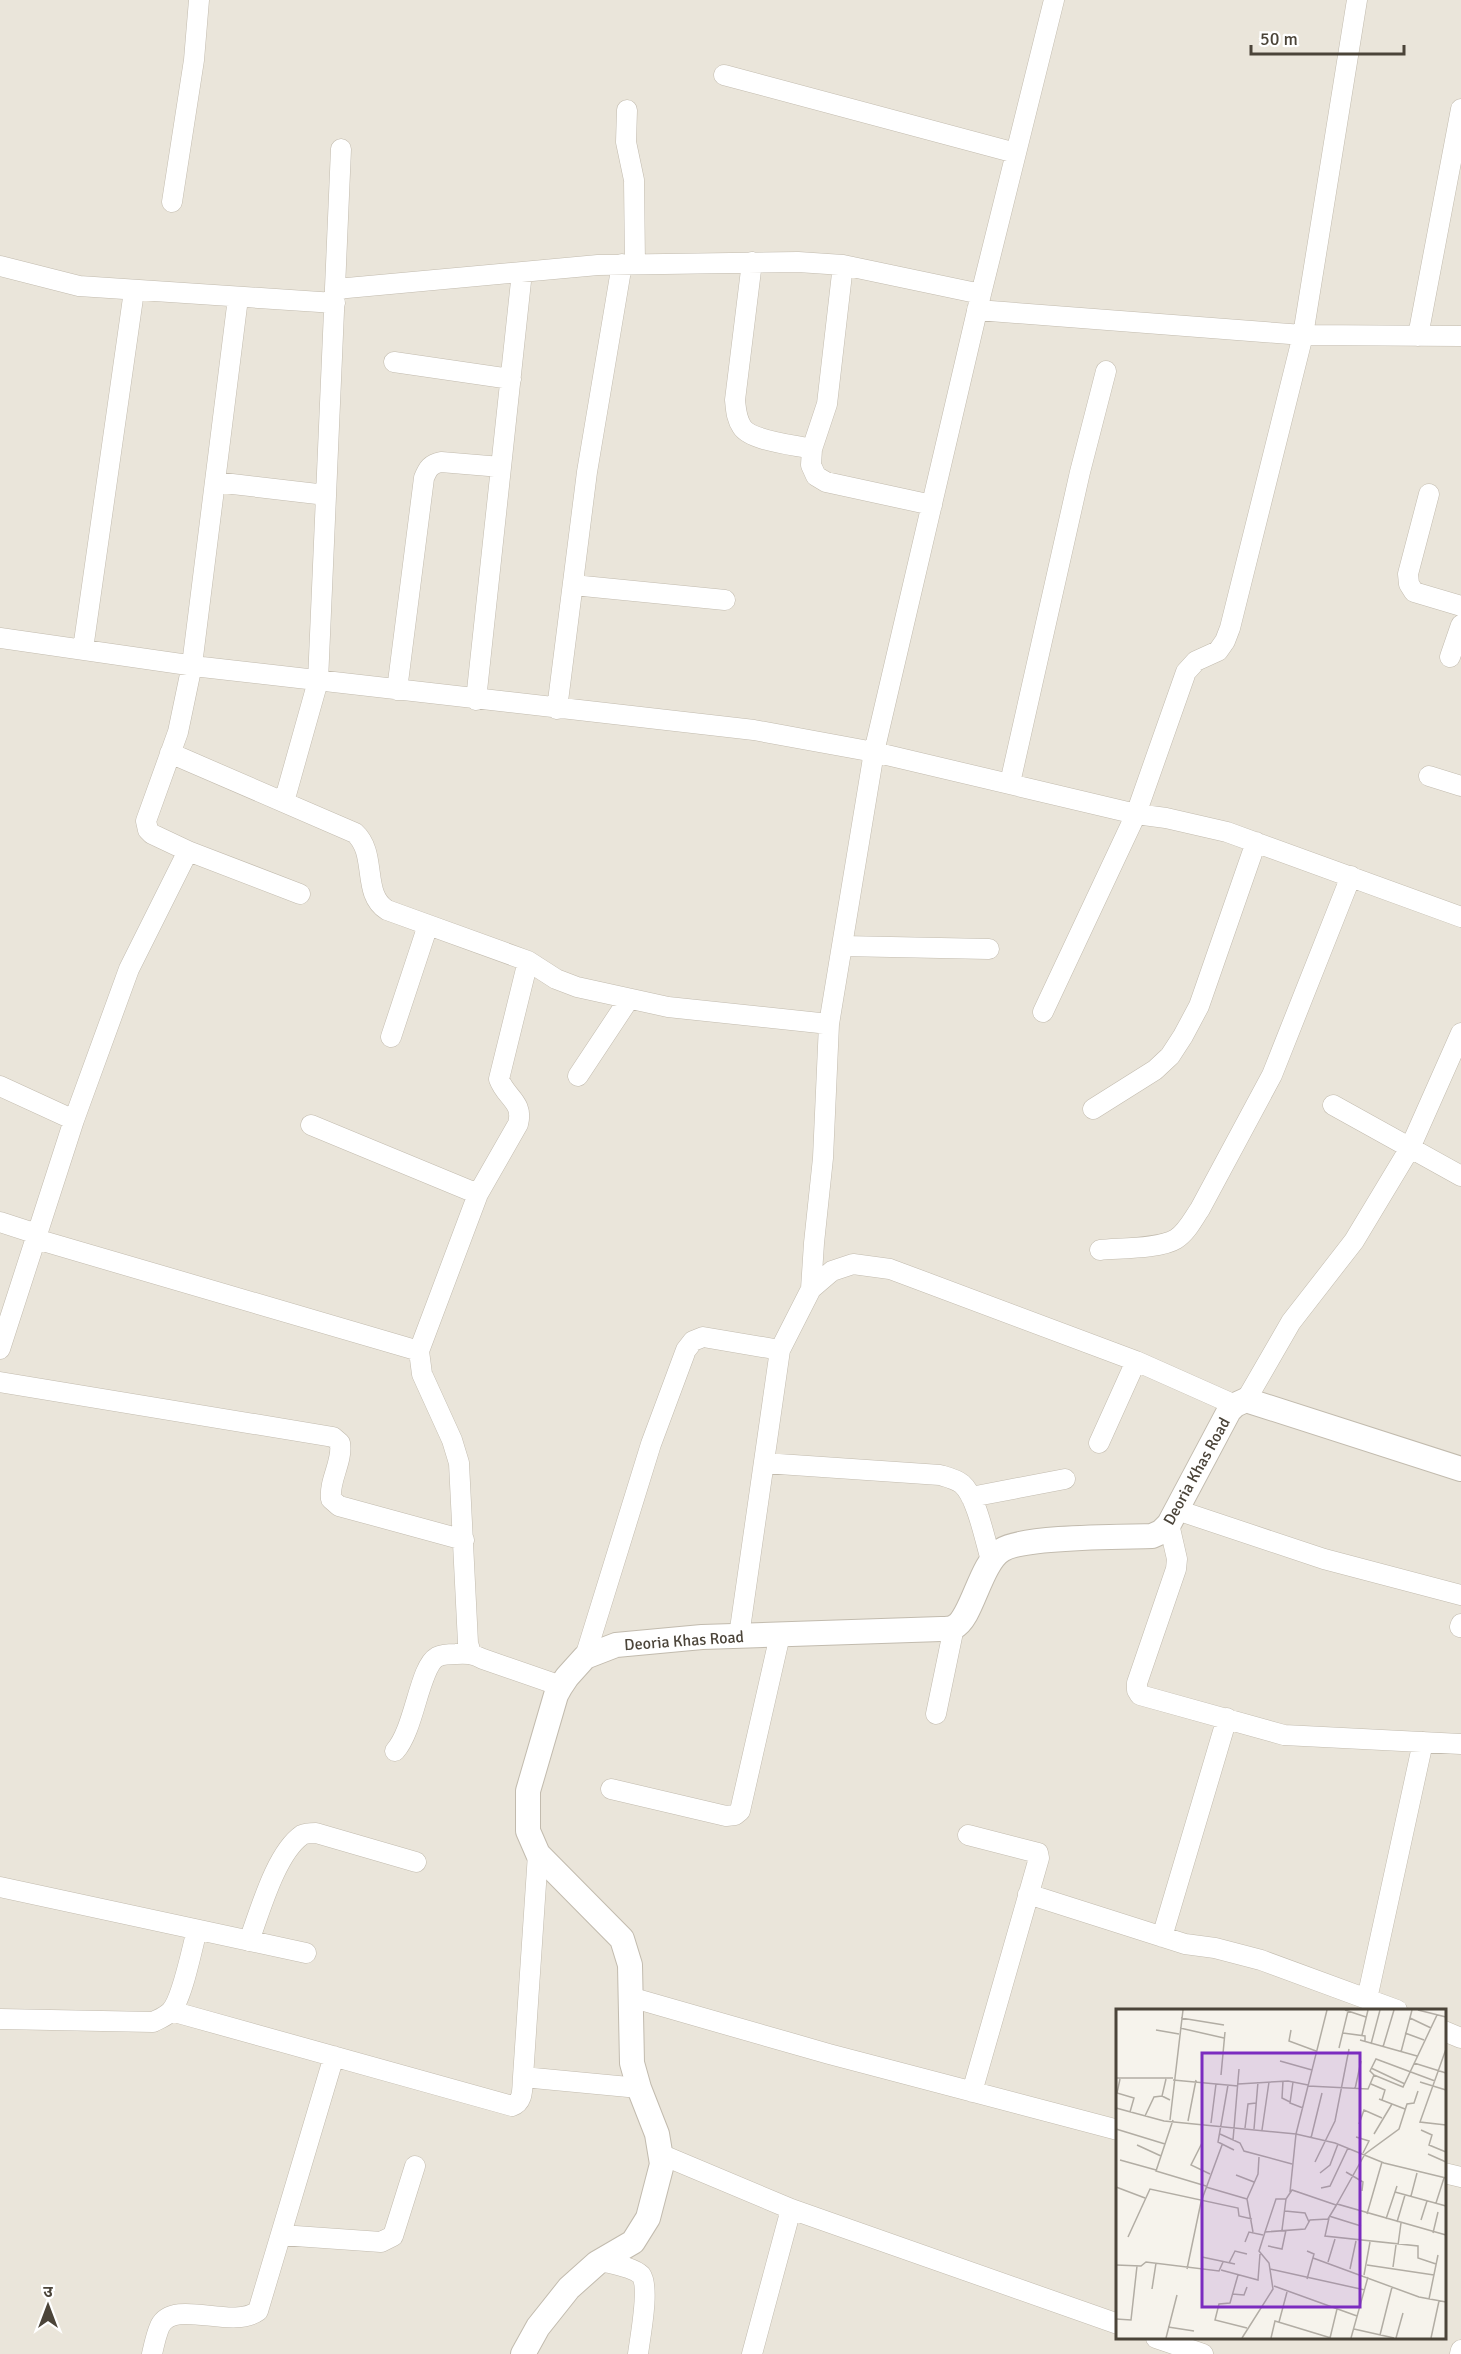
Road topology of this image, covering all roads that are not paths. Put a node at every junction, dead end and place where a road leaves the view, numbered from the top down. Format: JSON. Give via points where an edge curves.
{"nodes":[{"id":1,"x":199,"y":0,"type":"edge"},
{"id":2,"x":1054,"y":0,"type":"edge"},
{"id":3,"x":1357,"y":0,"type":"edge"},
{"id":4,"x":724,"y":75,"type":"dead end"},
{"id":5,"x":1461,"y":109,"type":"edge"},
{"id":6,"x":627,"y":110,"type":"dead end"},
{"id":7,"x":341,"y":150,"type":"dead end"},
{"id":8,"x":1016,"y":153,"type":"junction"},
{"id":9,"x":172,"y":202,"type":"dead end"},
{"id":10,"x":752,"y":262,"type":"junction"},
{"id":11,"x":629,"y":264,"type":"junction"},
{"id":12,"x":843,"y":265,"type":"junction"},
{"id":13,"x":0,"y":266,"type":"edge"},
{"id":14,"x":522,"y":272,"type":"junction"},
{"id":15,"x":134,"y":291,"type":"junction"},
{"id":16,"x":335,"y":296,"type":"junction"},
{"id":17,"x":238,"y":298,"type":"junction"},
{"id":18,"x":979,"y":302,"type":"junction"},
{"id":19,"x":1303,"y":335,"type":"junction"},
{"id":20,"x":1418,"y":336,"type":"junction"},
{"id":21,"x":1461,"y":336,"type":"edge"},
{"id":22,"x":394,"y":362,"type":"dead end"},
{"id":23,"x":1106,"y":371,"type":"dead end"},
{"id":24,"x":511,"y":379,"type":"junction"},
{"id":25,"x":812,"y":449,"type":"junction"},
{"id":26,"x":501,"y":467,"type":"junction"},
{"id":27,"x":215,"y":482,"type":"junction"},
{"id":28,"x":1429,"y":494,"type":"dead end"},
{"id":29,"x":326,"y":495,"type":"junction"},
{"id":30,"x":932,"y":505,"type":"junction"},
{"id":31,"x":573,"y":585,"type":"junction"},
{"id":32,"x":725,"y":600,"type":"dead end"},
{"id":33,"x":1461,"y":606,"type":"edge"},
{"id":34,"x":1461,"y":625,"type":"edge"},
{"id":35,"x":0,"y":638,"type":"edge"},
{"id":36,"x":83,"y":649,"type":"junction"},
{"id":37,"x":1450,"y":657,"type":"dead end"},
{"id":38,"x":192,"y":665,"type":"junction"},
{"id":39,"x":318,"y":681,"type":"junction"},
{"id":40,"x":397,"y":690,"type":"junction"},
{"id":41,"x":476,"y":700,"type":"junction"},
{"id":42,"x":557,"y":709,"type":"junction"},
{"id":43,"x":874,"y":752,"type":"junction"},
{"id":44,"x":170,"y":753,"type":"junction"},
{"id":45,"x":1429,"y":776,"type":"dead end"},
{"id":46,"x":1010,"y":783,"type":"junction"},
{"id":47,"x":1461,"y":786,"type":"edge"},
{"id":48,"x":284,"y":802,"type":"junction"},
{"id":49,"x":1136,"y":814,"type":"junction"},
{"id":50,"x":1256,"y":842,"type":"junction"},
{"id":51,"x":188,"y":851,"type":"junction"},
{"id":52,"x":1352,"y":876,"type":"junction"},
{"id":53,"x":300,"y":894,"type":"dead end"},
{"id":54,"x":1461,"y":917,"type":"edge"},
{"id":55,"x":428,"y":925,"type":"junction"},
{"id":56,"x":842,"y":946,"type":"junction"},
{"id":57,"x":989,"y":949,"type":"dead end"},
{"id":58,"x":528,"y":961,"type":"junction"},
{"id":59,"x":629,"y":999,"type":"junction"},
{"id":60,"x":1043,"y":1012,"type":"dead end"},
{"id":61,"x":829,"y":1024,"type":"junction"},
{"id":62,"x":1461,"y":1033,"type":"edge"},
{"id":63,"x":391,"y":1037,"type":"dead end"},
{"id":64,"x":578,"y":1076,"type":"dead end"},
{"id":65,"x":0,"y":1086,"type":"edge"},
{"id":66,"x":1333,"y":1105,"type":"dead end"},
{"id":67,"x":1093,"y":1109,"type":"dead end"},
{"id":68,"x":74,"y":1120,"type":"junction"},
{"id":69,"x":311,"y":1125,"type":"dead end"},
{"id":70,"x":1410,"y":1148,"type":"junction"},
{"id":71,"x":1461,"y":1176,"type":"edge"},
{"id":72,"x":478,"y":1194,"type":"junction"},
{"id":73,"x":0,"y":1222,"type":"edge"},
{"id":74,"x":37,"y":1237,"type":"junction"},
{"id":75,"x":1100,"y":1250,"type":"dead end"},
{"id":76,"x":811,"y":1289,"type":"junction"},
{"id":77,"x":0,"y":1349,"type":"edge"},
{"id":78,"x":780,"y":1350,"type":"junction"},
{"id":79,"x":419,"y":1351,"type":"junction"},
{"id":80,"x":1136,"y":1361,"type":"junction"},
{"id":81,"x":0,"y":1382,"type":"edge"},
{"id":82,"x":1240,"y":1402,"type":"junction"},
{"id":83,"x":1099,"y":1443,"type":"dead end"},
{"id":84,"x":764,"y":1463,"type":"junction"},
{"id":85,"x":1461,"y":1469,"type":"edge"},
{"id":86,"x":1065,"y":1479,"type":"dead end"},
{"id":87,"x":971,"y":1497,"type":"junction"},
{"id":88,"x":1173,"y":1517,"type":"junction"},
{"id":89,"x":464,"y":1540,"type":"junction"},
{"id":90,"x":991,"y":1560,"type":"junction"},
{"id":91,"x":1461,"y":1595,"type":"edge"},
{"id":92,"x":954,"y":1627,"type":"junction"},
{"id":93,"x":780,"y":1635,"type":"junction"},
{"id":94,"x":739,"y":1636,"type":"junction"},
{"id":95,"x":471,"y":1653,"type":"junction"},
{"id":96,"x":585,"y":1657,"type":"junction"},
{"id":97,"x":561,"y":1686,"type":"junction"},
{"id":98,"x":936,"y":1714,"type":"dead end"},
{"id":99,"x":1227,"y":1718,"type":"junction"},
{"id":100,"x":1423,"y":1742,"type":"junction"},
{"id":101,"x":1461,"y":1744,"type":"edge"},
{"id":102,"x":395,"y":1750,"type":"dead end"},
{"id":103,"x":611,"y":1789,"type":"dead end"},
{"id":104,"x":968,"y":1835,"type":"dead end"},
{"id":105,"x":538,"y":1854,"type":"junction"},
{"id":106,"x":416,"y":1862,"type":"dead end"},
{"id":107,"x":0,"y":1887,"type":"edge"},
{"id":108,"x":1028,"y":1894,"type":"junction"},
{"id":109,"x":197,"y":1930,"type":"junction"},
{"id":110,"x":1162,"y":1937,"type":"junction"},
{"id":111,"x":249,"y":1941,"type":"junction"},
{"id":112,"x":306,"y":1953,"type":"dead end"},
{"id":113,"x":630,"y":1997,"type":"junction"},
{"id":114,"x":1367,"y":1999,"type":"junction"},
{"id":115,"x":1394,"y":2009,"type":"edge"},
{"id":116,"x":171,"y":2011,"type":"junction"},
{"id":117,"x":0,"y":2019,"type":"edge"},
{"id":118,"x":1446,"y":2032,"type":"edge"},
{"id":119,"x":1461,"y":2038,"type":"edge"},
{"id":120,"x":334,"y":2056,"type":"junction"},
{"id":121,"x":523,"y":2077,"type":"junction"},
{"id":122,"x":639,"y":2088,"type":"junction"},
{"id":123,"x":972,"y":2092,"type":"junction"},
{"id":124,"x":1116,"y":2129,"type":"edge"},
{"id":125,"x":660,"y":2154,"type":"junction"},
{"id":126,"x":415,"y":2166,"type":"dead end"},
{"id":127,"x":1446,"y":2173,"type":"edge"},
{"id":128,"x":1461,"y":2177,"type":"edge"},
{"id":129,"x":791,"y":2209,"type":"junction"},
{"id":130,"x":281,"y":2235,"type":"junction"},
{"id":131,"x":601,"y":2260,"type":"junction"},
{"id":132,"x":1116,"y":2323,"type":"edge"},
{"id":133,"x":1162,"y":2339,"type":"edge"},
{"id":134,"x":1461,"y":2350,"type":"edge"},
{"id":135,"x":152,"y":2354,"type":"edge"},
{"id":136,"x":523,"y":2354,"type":"edge"},
{"id":137,"x":638,"y":2354,"type":"edge"},
{"id":138,"x":752,"y":2354,"type":"edge"},
{"id":139,"x":1203,"y":2354,"type":"edge"},
{"id":140,"x":1460,"y":2354,"type":"edge"}],
"edges":[{"from":1,"to":9,"type":"street"},
{"from":2,"to":8,"type":"street"},
{"from":3,"to":19,"type":"street"},
{"from":4,"to":8,"type":"street"},
{"from":5,"to":20,"type":"street"},
{"from":6,"to":11,"type":"street","via":[[627,142],[634,180]]},
{"from":7,"to":16,"type":"street"},
{"from":8,"to":18,"type":"street"},
{"from":10,"to":11,"type":"street"},
{"from":10,"to":12,"type":"street"},
{"from":10,"to":25,"type":"street","via":[[735,400],[737,417],[743,429],[754,436]]},
{"from":11,"to":14,"type":"street"},
{"from":11,"to":31,"type":"street","via":[[587,472]]},
{"from":12,"to":18,"type":"street"},
{"from":12,"to":25,"type":"street","via":[[826,404]]},
{"from":13,"to":15,"type":"street","via":[[79,286]]},
{"from":14,"to":16,"type":"street"},
{"from":14,"to":24,"type":"street"},
{"from":15,"to":17,"type":"street"},
{"from":15,"to":36,"type":"street"},
{"from":16,"to":17,"type":"street"},
{"from":16,"to":29,"type":"street"},
{"from":17,"to":27,"type":"street"},
{"from":18,"to":19,"type":"street"},
{"from":18,"to":30,"type":"street"},
{"from":19,"to":20,"type":"street"},
{"from":19,"to":49,"type":"street","via":[[1230,628],[1218,651],[1197,660],[1186,672]]},
{"from":20,"to":21,"type":"street"},
{"from":22,"to":24,"type":"street"},
{"from":23,"to":46,"type":"street"},
{"from":24,"to":26,"type":"street"},
{"from":25,"to":30,"type":"street","via":[[811,465],[816,476],[826,482]]},
{"from":26,"to":40,"type":"street","via":[[441,462],[428,469]]},
{"from":26,"to":41,"type":"street"},
{"from":27,"to":29,"type":"street"},
{"from":27,"to":38,"type":"street"},
{"from":28,"to":33,"type":"street","via":[[1408,574],[1409,584],[1414,592]]},
{"from":29,"to":39,"type":"street"},
{"from":30,"to":43,"type":"street"},
{"from":31,"to":32,"type":"street"},
{"from":31,"to":42,"type":"street"},
{"from":34,"to":37,"type":"street"},
{"from":35,"to":36,"type":"street"},
{"from":36,"to":38,"type":"street"},
{"from":38,"to":39,"type":"street"},
{"from":38,"to":44,"type":"street"},
{"from":39,"to":40,"type":"street"},
{"from":39,"to":48,"type":"street"},
{"from":40,"to":41,"type":"street"},
{"from":41,"to":42,"type":"street"},
{"from":42,"to":43,"type":"street","via":[[754,730]]},
{"from":43,"to":46,"type":"street"},
{"from":43,"to":56,"type":"street"},
{"from":44,"to":48,"type":"street"},
{"from":44,"to":51,"type":"street","via":[[147,827],[152,834]]},
{"from":45,"to":47,"type":"street"},
{"from":46,"to":49,"type":"street"},
{"from":48,"to":55,"type":"street","via":[[355,833],[367,850],[378,904]]},
{"from":49,"to":50,"type":"street","via":[[1209,827]]},
{"from":49,"to":60,"type":"street"},
{"from":50,"to":52,"type":"street"},
{"from":50,"to":67,"type":"street","via":[[1199,1006],[1183,1036],[1155,1070]]},
{"from":51,"to":53,"type":"street"},
{"from":51,"to":68,"type":"street","via":[[129,969]]},
{"from":52,"to":54,"type":"street"},
{"from":52,"to":75,"type":"street","via":[[1272,1075],[1200,1209],[1176,1239],[1163,1244]]},
{"from":55,"to":58,"type":"street"},
{"from":55,"to":63,"type":"street"},
{"from":56,"to":57,"type":"street"},
{"from":56,"to":61,"type":"street"},
{"from":58,"to":59,"type":"street","via":[[577,987]]},
{"from":58,"to":72,"type":"street","via":[[499,1079],[502,1089],[518,1106],[518,1124]]},
{"from":59,"to":61,"type":"street","via":[[668,1007]]},
{"from":59,"to":64,"type":"street"},
{"from":61,"to":76,"type":"street","via":[[824,1158]]},
{"from":62,"to":70,"type":"street"},
{"from":65,"to":68,"type":"street"},
{"from":66,"to":70,"type":"street"},
{"from":68,"to":74,"type":"street"},
{"from":69,"to":72,"type":"street"},
{"from":70,"to":71,"type":"street"},
{"from":70,"to":82,"type":"street","via":[[1354,1240],[1292,1322]]},
{"from":72,"to":79,"type":"street"},
{"from":73,"to":74,"type":"street"},
{"from":74,"to":77,"type":"street"},
{"from":74,"to":79,"type":"street"},
{"from":76,"to":78,"type":"street"},
{"from":76,"to":80,"type":"street","via":[[832,1271],[853,1264],[890,1269]]},
{"from":78,"to":84,"type":"street"},
{"from":78,"to":96,"type":"street","via":[[703,1337],[686,1350],[651,1444]]},
{"from":79,"to":89,"type":"street","via":[[422,1374],[459,1463]]},
{"from":80,"to":82,"type":"street"},
{"from":80,"to":83,"type":"street"},
{"from":81,"to":89,"type":"street","via":[[333,1437],[340,1443],[342,1453],[330,1489],[339,1506]]},
{"from":82,"to":85,"type":"street"},
{"from":82,"to":88,"type":"street","name":"Deoria Khas Road","via":[[1229,1412]]},
{"from":84,"to":87,"type":"street","via":[[939,1475],[962,1485]]},
{"from":84,"to":94,"type":"street"},
{"from":86,"to":87,"type":"street"},
{"from":87,"to":90,"type":"street"},
{"from":88,"to":90,"type":"street","name":"Deoria Khas Road","via":[[1161,1532],[1152,1536],[1016,1544]]},
{"from":88,"to":91,"type":"street"},
{"from":88,"to":99,"type":"street","via":[[1176,1569],[1137,1690],[1145,1698]]},
{"from":89,"to":95,"type":"street"},
{"from":90,"to":92,"type":"street","via":[[962,1619]]},
{"from":92,"to":93,"type":"street","name":"Deoria Khas Road"},
{"from":92,"to":98,"type":"street"},
{"from":93,"to":94,"type":"street","name":"Deoria Khas Road"},
{"from":93,"to":103,"type":"street","via":[[740,1812],[726,1816]]},
{"from":94,"to":96,"type":"street","name":"Deoria Khas Road","via":[[647,1640],[616,1645]]},
{"from":95,"to":97,"type":"street"},
{"from":95,"to":102,"type":"street","via":[[446,1654],[431,1663],[407,1734]]},
{"from":96,"to":97,"type":"street","name":"Deoria Khas Road"},
{"from":97,"to":105,"type":"street","name":"Deoria Khas Road","via":[[528,1791],[528,1831]]},
{"from":99,"to":100,"type":"street","via":[[1284,1735]]},
{"from":99,"to":110,"type":"street"},
{"from":100,"to":101,"type":"street"},
{"from":100,"to":114,"type":"street"},
{"from":104,"to":108,"type":"street","via":[[1038,1853]]},
{"from":105,"to":113,"type":"street","name":"Deoria Khas Road","via":[[622,1939],[630,1965]]},
{"from":105,"to":121,"type":"street"},
{"from":106,"to":111,"type":"street","via":[[316,1833],[304,1833],[280,1862]]},
{"from":107,"to":109,"type":"street"},
{"from":108,"to":110,"type":"street"},
{"from":108,"to":123,"type":"street"},
{"from":109,"to":111,"type":"street"},
{"from":109,"to":116,"type":"street"},
{"from":110,"to":114,"type":"street","via":[[1261,1960]]},
{"from":111,"to":112,"type":"street"},
{"from":113,"to":122,"type":"street","name":"Deoria Khas Road","via":[[632,2063]]},
{"from":113,"to":123,"type":"street"},
{"from":114,"to":115,"type":"street"},
{"from":116,"to":117,"type":"street","via":[[153,2022]]},
{"from":116,"to":120,"type":"street"},
{"from":118,"to":119,"type":"street"},
{"from":120,"to":121,"type":"street","via":[[512,2106],[521,2099]]},
{"from":120,"to":130,"type":"street"},
{"from":121,"to":122,"type":"street"},
{"from":122,"to":125,"type":"street","name":"Deoria Khas Road","via":[[657,2134]]},
{"from":123,"to":124,"type":"street"},
{"from":125,"to":129,"type":"street"},
{"from":125,"to":131,"type":"street","name":"Deoria Khas Road","via":[[662,2164],[648,2218],[633,2242]]},
{"from":126,"to":130,"type":"street","via":[[388,2240]]},
{"from":127,"to":128,"type":"street"},
{"from":129,"to":132,"type":"street"},
{"from":129,"to":138,"type":"street"},
{"from":130,"to":135,"type":"street","via":[[258,2311],[238,2318],[183,2313],[168,2316],[160,2325]]},
{"from":131,"to":136,"type":"street","name":"Deoria Khas Road","via":[[569,2288],[538,2327]]},
{"from":131,"to":137,"type":"street","via":[[641,2276],[645,2294]]},
{"from":133,"to":139,"type":"street"},
{"from":134,"to":140,"type":"street"}]}
